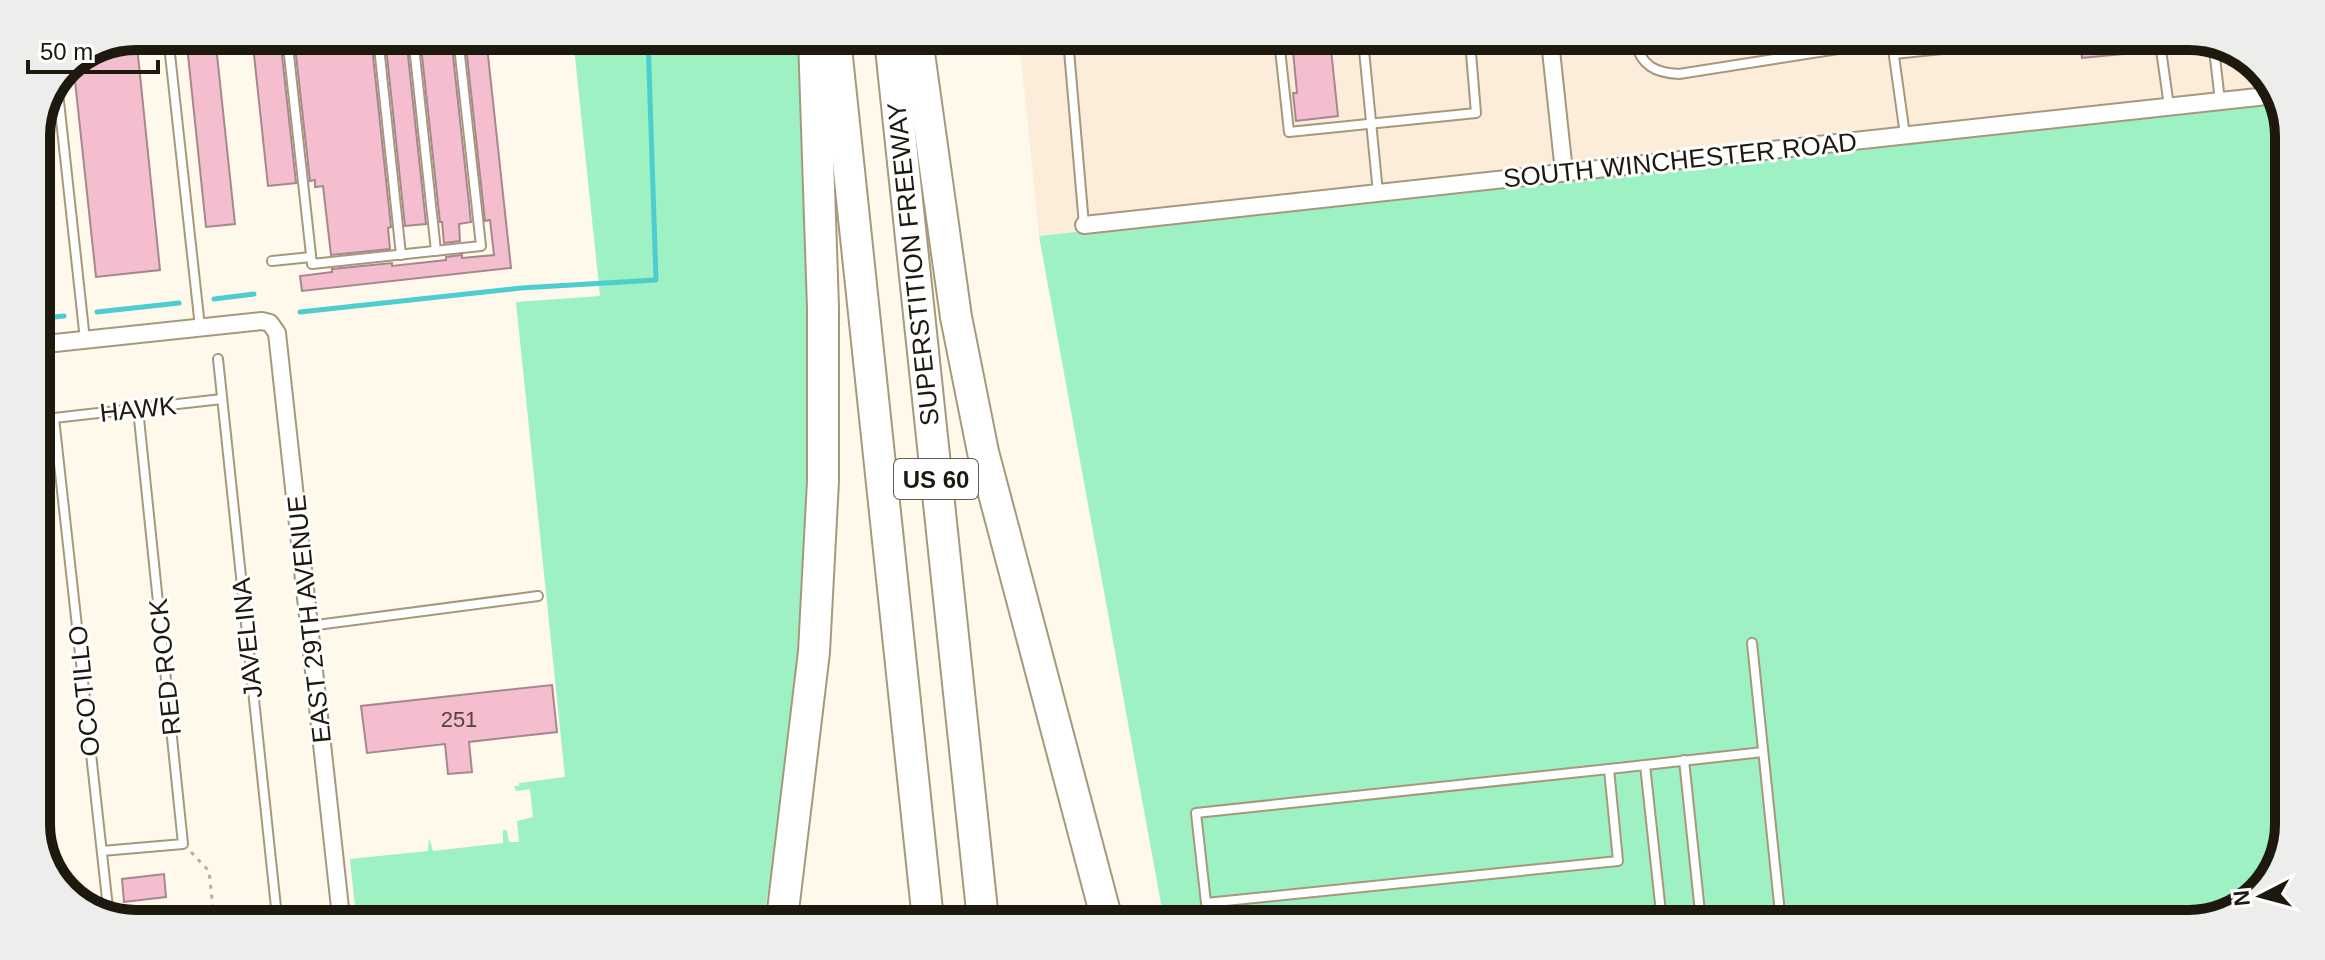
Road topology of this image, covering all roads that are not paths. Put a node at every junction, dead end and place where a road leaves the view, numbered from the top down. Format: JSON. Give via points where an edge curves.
{"nodes":[{"id":1,"x":170,"y":50,"type":"edge"},
{"id":2,"x":288,"y":50,"type":"edge"},
{"id":3,"x":379,"y":50,"type":"edge"},
{"id":4,"x":414,"y":50,"type":"edge"},
{"id":5,"x":459,"y":50,"type":"edge"},
{"id":6,"x":814,"y":50,"type":"edge"},
{"id":7,"x":836,"y":50,"type":"edge"},
{"id":8,"x":891,"y":50,"type":"edge"},
{"id":9,"x":919,"y":50,"type":"edge"},
{"id":10,"x":1069,"y":50,"type":"edge"},
{"id":11,"x":1280,"y":50,"type":"edge"},
{"id":12,"x":1364,"y":50,"type":"edge"},
{"id":13,"x":1471,"y":50,"type":"edge"},
{"id":14,"x":1551,"y":50,"type":"edge"},
{"id":15,"x":1639,"y":50,"type":"edge"},
{"id":16,"x":1832,"y":50,"type":"edge"},
{"id":17,"x":1893,"y":50,"type":"edge"},
{"id":18,"x":1907,"y":50,"type":"edge"},
{"id":19,"x":2161,"y":50,"type":"edge"},
{"id":20,"x":1894,"y":54,"type":"junction"},
{"id":21,"x":2215,"y":55,"type":"edge"},
{"id":22,"x":2265,"y":96,"type":"edge"},
{"id":23,"x":59,"y":99,"type":"edge"},
{"id":24,"x":2220,"y":101,"type":"junction"},
{"id":25,"x":2169,"y":107,"type":"junction"},
{"id":26,"x":1371,"y":123,"type":"junction"},
{"id":27,"x":1905,"y":135,"type":"junction"},
{"id":28,"x":1564,"y":172,"type":"junction"},
{"id":29,"x":1378,"y":193,"type":"junction"},
{"id":30,"x":1084,"y":225,"type":"joint"},
{"id":31,"x":436,"y":251,"type":"junction"},
{"id":32,"x":401,"y":255,"type":"junction"},
{"id":33,"x":311,"y":257,"type":"junction"},
{"id":34,"x":272,"y":261,"type":"dead end"},
{"id":35,"x":201,"y":328,"type":"junction"},
{"id":36,"x":85,"y":340,"type":"junction"},
{"id":37,"x":50,"y":344,"type":"edge"},
{"id":38,"x":218,"y":359,"type":"dead end"},
{"id":39,"x":222,"y":399,"type":"junction"},
{"id":40,"x":138,"y":409,"type":"junction"},
{"id":41,"x":54,"y":418,"type":"joint"},
{"id":42,"x":538,"y":596,"type":"dead end"},
{"id":43,"x":309,"y":626,"type":"junction"},
{"id":44,"x":1752,"y":643,"type":"dead end"},
{"id":45,"x":1763,"y":752,"type":"junction"},
{"id":46,"x":1684,"y":760,"type":"junction"},
{"id":47,"x":1645,"y":765,"type":"junction"},
{"id":48,"x":1609,"y":769,"type":"junction"},
{"id":49,"x":102,"y":851,"type":"junction"},
{"id":50,"x":108,"y":904,"type":"edge"},
{"id":51,"x":275,"y":910,"type":"edge"},
{"id":52,"x":340,"y":910,"type":"edge"},
{"id":53,"x":783,"y":910,"type":"edge"},
{"id":54,"x":927,"y":910,"type":"edge"},
{"id":55,"x":982,"y":910,"type":"edge"},
{"id":56,"x":1104,"y":910,"type":"edge"},
{"id":57,"x":1661,"y":910,"type":"edge"},
{"id":58,"x":1700,"y":910,"type":"edge"},
{"id":59,"x":1780,"y":910,"type":"edge"}],
"edges":[{"from":1,"to":35,"type":"lane"},
{"from":2,"to":33,"type":"lane"},
{"from":3,"to":32,"type":"lane"},
{"from":4,"to":31,"type":"lane"},
{"from":5,"to":31,"type":"lane","via":[[481,246]]},
{"from":6,"to":53,"type":"highway","via":[[823,481],[814,652]]},
{"from":7,"to":54,"type":"highway","name":"SUPERSTITION FREEWAY","number":"US 60"},
{"from":8,"to":55,"type":"highway","name":"SUPERSTITION FREEWAY","number":"US 60"},
{"from":9,"to":56,"type":"highway","via":[[956,317],[983,452]]},
{"from":10,"to":30,"type":"lane"},
{"from":11,"to":26,"type":"lane","via":[[1289,132]]},
{"from":12,"to":26,"type":"lane"},
{"from":13,"to":26,"type":"lane","via":[[1476,113]]},
{"from":14,"to":28,"type":"street"},
{"from":15,"to":16,"type":"lane","via":[[1660,73],[1679,74]]},
{"from":17,"to":20,"type":"lane"},
{"from":18,"to":20,"type":"lane"},
{"from":19,"to":25,"type":"lane"},
{"from":20,"to":27,"type":"lane"},
{"from":21,"to":24,"type":"lane"},
{"from":22,"to":24,"type":"street","name":"SOUTH WINCHESTER ROAD"},
{"from":23,"to":36,"type":"lane"},
{"from":24,"to":25,"type":"street","name":"SOUTH WINCHESTER ROAD"},
{"from":25,"to":27,"type":"street","name":"SOUTH WINCHESTER ROAD"},
{"from":26,"to":29,"type":"lane"},
{"from":27,"to":28,"type":"street","name":"SOUTH WINCHESTER ROAD"},
{"from":28,"to":29,"type":"street","name":"SOUTH WINCHESTER ROAD"},
{"from":29,"to":30,"type":"street","name":"SOUTH WINCHESTER ROAD"},
{"from":31,"to":32,"type":"lane"},
{"from":32,"to":33,"type":"lane","via":[[312,264]]},
{"from":33,"to":34,"type":"lane"},
{"from":35,"to":36,"type":"street"},
{"from":35,"to":43,"type":"street","name":"EAST 29TH AVENUE","via":[[270,323],[277,333]]},
{"from":36,"to":37,"type":"street"},
{"from":38,"to":39,"type":"lane","name":"JAVELINA"},
{"from":39,"to":40,"type":"lane","name":"HAWK"},
{"from":39,"to":51,"type":"lane","name":"JAVELINA"},
{"from":40,"to":41,"type":"lane","name":"HAWK"},
{"from":40,"to":49,"type":"lane","name":"RED ROCK","via":[[183,844]]},
{"from":41,"to":49,"type":"lane","name":"OCOTILLO"},
{"from":42,"to":43,"type":"lane"},
{"from":43,"to":52,"type":"street","name":"EAST 29TH AVENUE"},
{"from":44,"to":45,"type":"lane"},
{"from":45,"to":46,"type":"lane"},
{"from":45,"to":59,"type":"lane"},
{"from":46,"to":47,"type":"lane"},
{"from":46,"to":58,"type":"lane"},
{"from":47,"to":48,"type":"lane"},
{"from":47,"to":57,"type":"lane"},
{"from":48,"to":48,"type":"lane","via":[[1196,813],[1206,903],[1618,861]]},
{"from":49,"to":50,"type":"lane","name":"OCOTILLO"}]}
